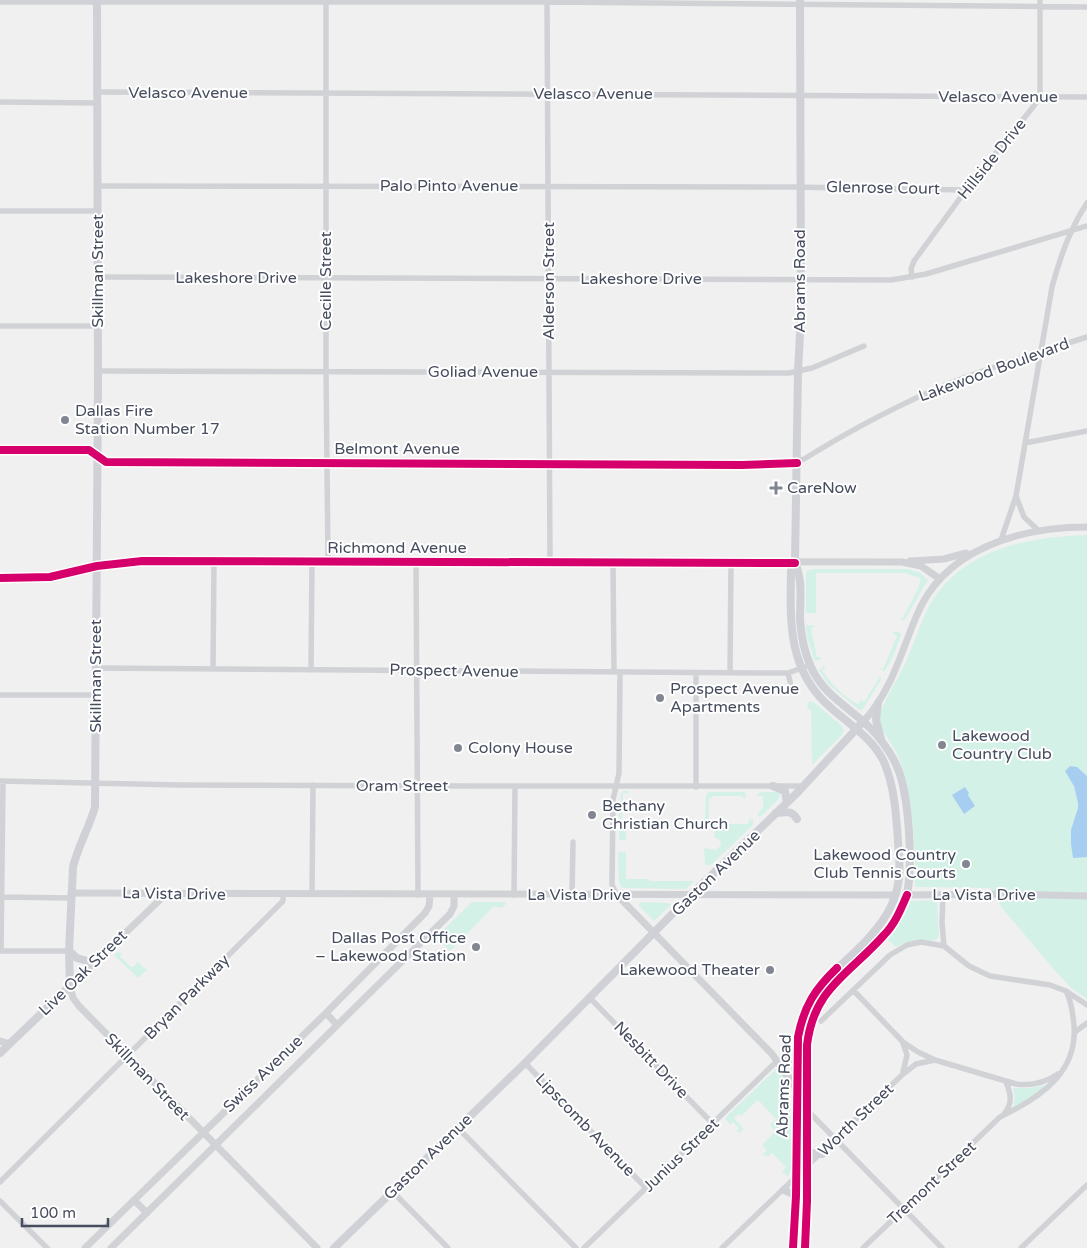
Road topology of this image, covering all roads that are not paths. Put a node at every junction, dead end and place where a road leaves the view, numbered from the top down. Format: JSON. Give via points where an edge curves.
{"nodes":[{"id":1,"x":209,"y":0,"type":"edge"},
{"id":2,"x":97,"y":1,"type":"edge"},
{"id":3,"x":326,"y":1,"type":"edge"},
{"id":4,"x":378,"y":1,"type":"edge"},
{"id":5,"x":547,"y":1,"type":"edge"},
{"id":6,"x":0,"y":2,"type":"edge"},
{"id":7,"x":800,"y":2,"type":"edge"},
{"id":8,"x":1040,"y":3,"type":"edge"},
{"id":9,"x":1087,"y":7,"type":"edge"},
{"id":10,"x":98,"y":92,"type":"junction"},
{"id":11,"x":326,"y":94,"type":"junction"},
{"id":12,"x":547,"y":94,"type":"junction"},
{"id":13,"x":800,"y":95,"type":"junction"},
{"id":14,"x":1040,"y":97,"type":"junction"},
{"id":15,"x":1087,"y":97,"type":"edge"},
{"id":16,"x":0,"y":102,"type":"edge"},
{"id":17,"x":98,"y":103,"type":"junction"},
{"id":18,"x":98,"y":186,"type":"junction"},
{"id":19,"x":326,"y":186,"type":"junction"},
{"id":20,"x":548,"y":186,"type":"junction"},
{"id":21,"x":800,"y":187,"type":"junction"},
{"id":22,"x":966,"y":190,"type":"junction"},
{"id":23,"x":1087,"y":203,"type":"edge"},
{"id":24,"x":0,"y":211,"type":"edge"},
{"id":25,"x":98,"y":211,"type":"junction"},
{"id":26,"x":1087,"y":226,"type":"edge"},
{"id":27,"x":1071,"y":230,"type":"junction"},
{"id":28,"x":98,"y":277,"type":"junction"},
{"id":29,"x":912,"y":277,"type":"junction"},
{"id":30,"x":326,"y":278,"type":"junction"},
{"id":31,"x":548,"y":279,"type":"junction"},
{"id":32,"x":801,"y":280,"type":"junction"},
{"id":33,"x":0,"y":326,"type":"edge"},
{"id":34,"x":98,"y":326,"type":"junction"},
{"id":35,"x":1087,"y":337,"type":"edge"},
{"id":36,"x":864,"y":346,"type":"dead end"},
{"id":37,"x":1040,"y":352,"type":"junction"},
{"id":38,"x":98,"y":371,"type":"junction"},
{"id":39,"x":326,"y":371,"type":"junction"},
{"id":40,"x":798,"y":371,"type":"junction"},
{"id":41,"x":549,"y":372,"type":"junction"},
{"id":42,"x":1087,"y":431,"type":"edge"},
{"id":43,"x":1025,"y":443,"type":"junction"},
{"id":44,"x":0,"y":450,"type":"edge"},
{"id":45,"x":97,"y":456,"type":"junction"},
{"id":46,"x":327,"y":463,"type":"junction"},
{"id":47,"x":797,"y":463,"type":"junction"},
{"id":48,"x":549,"y":464,"type":"junction"},
{"id":49,"x":1016,"y":496,"type":"junction"},
{"id":50,"x":1087,"y":527,"type":"edge"},
{"id":51,"x":1039,"y":531,"type":"junction"},
{"id":52,"x":1001,"y":540,"type":"junction"},
{"id":53,"x":976,"y":551,"type":"junction"},
{"id":54,"x":214,"y":561,"type":"junction"},
{"id":55,"x":312,"y":561,"type":"junction"},
{"id":56,"x":328,"y":561,"type":"junction"},
{"id":57,"x":416,"y":562,"type":"junction"},
{"id":58,"x":550,"y":562,"type":"junction"},
{"id":59,"x":613,"y":562,"type":"junction"},
{"id":60,"x":731,"y":562,"type":"junction"},
{"id":61,"x":902,"y":562,"type":"junction"},
{"id":62,"x":795,"y":563,"type":"junction"},
{"id":63,"x":97,"y":566,"type":"junction"},
{"id":64,"x":0,"y":578,"type":"edge"},
{"id":65,"x":940,"y":579,"type":"junction"},
{"id":66,"x":810,"y":665,"type":"junction"},
{"id":67,"x":96,"y":668,"type":"junction"},
{"id":68,"x":801,"y":668,"type":"junction"},
{"id":69,"x":214,"y":669,"type":"junction"},
{"id":70,"x":311,"y":670,"type":"junction"},
{"id":71,"x":416,"y":670,"type":"junction"},
{"id":72,"x":617,"y":672,"type":"junction"},
{"id":73,"x":696,"y":673,"type":"junction"},
{"id":74,"x":730,"y":673,"type":"junction"},
{"id":75,"x":788,"y":673,"type":"junction"},
{"id":76,"x":791,"y":686,"type":"dead end"},
{"id":77,"x":0,"y":695,"type":"edge"},
{"id":78,"x":96,"y":695,"type":"junction"},
{"id":79,"x":878,"y":702,"type":"junction"},
{"id":80,"x":863,"y":722,"type":"junction"},
{"id":81,"x":857,"y":729,"type":"junction"},
{"id":82,"x":881,"y":741,"type":"junction"},
{"id":83,"x":1,"y":781,"type":"edge"},
{"id":84,"x":96,"y":782,"type":"junction"},
{"id":85,"x":313,"y":785,"type":"junction"},
{"id":86,"x":418,"y":786,"type":"junction"},
{"id":87,"x":515,"y":786,"type":"junction"},
{"id":88,"x":773,"y":786,"type":"junction"},
{"id":89,"x":804,"y":786,"type":"junction"},
{"id":90,"x":615,"y":787,"type":"junction"},
{"id":91,"x":696,"y":787,"type":"junction"},
{"id":92,"x":787,"y":802,"type":"junction"},
{"id":93,"x":906,"y":808,"type":"junction"},
{"id":94,"x":894,"y":810,"type":"junction"},
{"id":95,"x":776,"y":813,"type":"junction"},
{"id":96,"x":797,"y":819,"type":"dead end"},
{"id":97,"x":573,"y":842,"type":"dead end"},
{"id":98,"x":1,"y":866,"type":"edge"},
{"id":99,"x":141,"y":893,"type":"junction"},
{"id":100,"x":168,"y":893,"type":"junction"},
{"id":101,"x":283,"y":894,"type":"junction"},
{"id":102,"x":312,"y":894,"type":"junction"},
{"id":103,"x":943,"y":894,"type":"junction"},
{"id":104,"x":418,"y":895,"type":"junction"},
{"id":105,"x":430,"y":895,"type":"junction"},
{"id":106,"x":454,"y":895,"type":"junction"},
{"id":107,"x":514,"y":895,"type":"junction"},
{"id":108,"x":572,"y":895,"type":"junction"},
{"id":109,"x":617,"y":895,"type":"junction"},
{"id":110,"x":691,"y":895,"type":"junction"},
{"id":111,"x":896,"y":895,"type":"junction"},
{"id":112,"x":907,"y":895,"type":"junction"},
{"id":113,"x":71,"y":896,"type":"junction"},
{"id":114,"x":1087,"y":896,"type":"edge"},
{"id":115,"x":2,"y":897,"type":"junction"},
{"id":116,"x":145,"y":914,"type":"junction"},
{"id":117,"x":655,"y":933,"type":"junction"},
{"id":118,"x":944,"y":946,"type":"junction"},
{"id":119,"x":1,"y":951,"type":"edge"},
{"id":120,"x":69,"y":951,"type":"junction"},
{"id":121,"x":94,"y":963,"type":"junction"},
{"id":122,"x":70,"y":986,"type":"junction"},
{"id":123,"x":819,"y":986,"type":"junction"},
{"id":124,"x":854,"y":991,"type":"junction"},
{"id":125,"x":1066,"y":991,"type":"junction"},
{"id":126,"x":589,"y":997,"type":"junction"},
{"id":127,"x":1087,"y":1005,"type":"edge"},
{"id":128,"x":326,"y":1013,"type":"junction"},
{"id":129,"x":821,"y":1021,"type":"dead end"},
{"id":130,"x":1087,"y":1023,"type":"edge"},
{"id":131,"x":337,"y":1025,"type":"junction"},
{"id":132,"x":1075,"y":1032,"type":"junction"},
{"id":133,"x":807,"y":1040,"type":"junction"},
{"id":134,"x":0,"y":1041,"type":"edge"},
{"id":135,"x":903,"y":1042,"type":"junction"},
{"id":136,"x":10,"y":1044,"type":"junction"},
{"id":137,"x":0,"y":1053,"type":"edge"},
{"id":138,"x":127,"y":1056,"type":"junction"},
{"id":139,"x":796,"y":1059,"type":"junction"},
{"id":140,"x":806,"y":1059,"type":"junction"},
{"id":141,"x":935,"y":1060,"type":"junction"},
{"id":142,"x":777,"y":1061,"type":"junction"},
{"id":143,"x":524,"y":1063,"type":"junction"},
{"id":144,"x":1062,"y":1071,"type":"junction"},
{"id":145,"x":903,"y":1074,"type":"junction"},
{"id":146,"x":1006,"y":1082,"type":"junction"},
{"id":147,"x":796,"y":1088,"type":"junction"},
{"id":148,"x":807,"y":1110,"type":"junction"},
{"id":149,"x":1000,"y":1117,"type":"junction"},
{"id":150,"x":712,"y":1124,"type":"junction"},
{"id":151,"x":458,"y":1128,"type":"junction"},
{"id":152,"x":202,"y":1133,"type":"junction"},
{"id":153,"x":835,"y":1140,"type":"junction"},
{"id":154,"x":796,"y":1143,"type":"junction"},
{"id":155,"x":216,"y":1146,"type":"junction"},
{"id":156,"x":807,"y":1152,"type":"junction"},
{"id":157,"x":822,"y":1154,"type":"junction"},
{"id":158,"x":807,"y":1168,"type":"junction"},
{"id":159,"x":796,"y":1178,"type":"junction"},
{"id":160,"x":0,"y":1182,"type":"edge"},
{"id":161,"x":1087,"y":1185,"type":"edge"},
{"id":162,"x":646,"y":1188,"type":"junction"},
{"id":163,"x":784,"y":1190,"type":"junction"},
{"id":164,"x":392,"y":1191,"type":"junction"},
{"id":165,"x":796,"y":1196,"type":"junction"},
{"id":166,"x":134,"y":1200,"type":"junction"},
{"id":167,"x":0,"y":1201,"type":"edge"},
{"id":168,"x":807,"y":1201,"type":"junction"},
{"id":169,"x":904,"y":1209,"type":"junction"},
{"id":170,"x":147,"y":1212,"type":"junction"},
{"id":171,"x":587,"y":1247,"type":"edge"},
{"id":172,"x":47,"y":1248,"type":"edge"},
{"id":173,"x":85,"y":1248,"type":"edge"},
{"id":174,"x":112,"y":1248,"type":"edge"},
{"id":175,"x":317,"y":1248,"type":"edge"},
{"id":176,"x":334,"y":1248,"type":"edge"},
{"id":177,"x":448,"y":1248,"type":"edge"},
{"id":178,"x":576,"y":1248,"type":"edge"},
{"id":179,"x":722,"y":1248,"type":"edge"},
{"id":180,"x":793,"y":1248,"type":"edge"},
{"id":181,"x":805,"y":1248,"type":"edge"},
{"id":182,"x":863,"y":1248,"type":"edge"},
{"id":183,"x":942,"y":1248,"type":"edge"},
{"id":184,"x":1021,"y":1248,"type":"edge"}],
"edges":[{"from":1,"to":2,"type":"street"},
{"from":1,"to":3,"type":"street"},
{"from":2,"to":6,"type":"street"},
{"from":2,"to":10,"type":"main road","name":"Skillman Street"},
{"from":3,"to":4,"type":"street"},
{"from":3,"to":11,"type":"street","name":"Cecille Street"},
{"from":4,"to":5,"type":"street"},
{"from":5,"to":7,"type":"street"},
{"from":5,"to":12,"type":"street","name":"Alderson Street"},
{"from":7,"to":8,"type":"street"},
{"from":7,"to":13,"type":"main road","name":"Abrams Road"},
{"from":8,"to":9,"type":"street"},
{"from":8,"to":14,"type":"street"},
{"from":10,"to":11,"type":"street","name":"Velasco Avenue"},
{"from":10,"to":17,"type":"main road","name":"Skillman Street"},
{"from":11,"to":12,"type":"street","name":"Velasco Avenue"},
{"from":11,"to":19,"type":"street","name":"Cecille Street"},
{"from":12,"to":13,"type":"street","name":"Velasco Avenue"},
{"from":12,"to":20,"type":"street","name":"Alderson Street"},
{"from":13,"to":14,"type":"street","name":"Velasco Avenue"},
{"from":13,"to":21,"type":"main road","name":"Abrams Road"},
{"from":14,"to":15,"type":"street","name":"Velasco Avenue"},
{"from":14,"to":22,"type":"street","name":"Hillside Drive"},
{"from":16,"to":17,"type":"street"},
{"from":17,"to":18,"type":"main road","name":"Skillman Street"},
{"from":18,"to":19,"type":"street","name":"Palo Pinto Avenue"},
{"from":18,"to":25,"type":"main road","name":"Skillman Street"},
{"from":19,"to":20,"type":"street","name":"Palo Pinto Avenue"},
{"from":19,"to":30,"type":"street","name":"Cecille Street"},
{"from":20,"to":21,"type":"street","name":"Palo Pinto Avenue"},
{"from":20,"to":31,"type":"street","name":"Alderson Street"},
{"from":21,"to":22,"type":"street","name":"Glenrose Court"},
{"from":21,"to":32,"type":"main road","name":"Abrams Road"},
{"from":22,"to":29,"type":"street","name":"Hillside Drive","via":[[914,260]]},
{"from":23,"to":27,"type":"street"},
{"from":24,"to":25,"type":"street"},
{"from":25,"to":28,"type":"main road","name":"Skillman Street"},
{"from":26,"to":27,"type":"street","name":"Lakeshore Drive"},
{"from":27,"to":29,"type":"street","name":"Lakeshore Drive"},
{"from":27,"to":37,"type":"street","via":[[1054,280]]},
{"from":28,"to":30,"type":"street","name":"Lakeshore Drive"},
{"from":28,"to":34,"type":"main road","name":"Skillman Street"},
{"from":29,"to":32,"type":"street","name":"Lakeshore Drive","via":[[864,281]]},
{"from":30,"to":31,"type":"street","name":"Lakeshore Drive"},
{"from":30,"to":39,"type":"street","name":"Cecille Street"},
{"from":31,"to":32,"type":"street","name":"Lakeshore Drive"},
{"from":31,"to":41,"type":"street","name":"Alderson Street"},
{"from":32,"to":40,"type":"main road","name":"Abrams Road"},
{"from":33,"to":34,"type":"street"},
{"from":34,"to":38,"type":"main road","name":"Skillman Street"},
{"from":35,"to":37,"type":"street","name":"Lakewood Boulevard"},
{"from":36,"to":40,"type":"street","name":"Goliad Avenue"},
{"from":37,"to":43,"type":"street"},
{"from":37,"to":47,"type":"street","name":"Lakewood Boulevard","via":[[920,397]]},
{"from":38,"to":39,"type":"street","name":"Goliad Avenue"},
{"from":38,"to":45,"type":"main road","name":"Skillman Street"},
{"from":39,"to":41,"type":"street","name":"Goliad Avenue"},
{"from":39,"to":46,"type":"street","name":"Cecille Street"},
{"from":40,"to":41,"type":"street","name":"Goliad Avenue"},
{"from":40,"to":47,"type":"main road","name":"Abrams Road"},
{"from":41,"to":48,"type":"street","name":"Alderson Street"},
{"from":42,"to":43,"type":"street"},
{"from":43,"to":49,"type":"street"},
{"from":44,"to":45,"type":"street","name":"Belmont Avenue","via":[[89,450]]},
{"from":45,"to":46,"type":"street","name":"Belmont Avenue","via":[[106,462]]},
{"from":45,"to":63,"type":"main road","name":"Skillman Street"},
{"from":46,"to":48,"type":"street","name":"Belmont Avenue"},
{"from":46,"to":56,"type":"street","name":"Cecille Street"},
{"from":47,"to":48,"type":"street","name":"Belmont Avenue"},
{"from":47,"to":62,"type":"main road","name":"Abrams Road"},
{"from":48,"to":58,"type":"street","name":"Alderson Street"},
{"from":49,"to":51,"type":"street","via":[[1024,517]]},
{"from":49,"to":52,"type":"street"},
{"from":50,"to":51,"type":"street","name":"Gaston Avenue"},
{"from":51,"to":52,"type":"street","name":"Gaston Avenue"},
{"from":52,"to":53,"type":"street","name":"Gaston Avenue"},
{"from":53,"to":61,"type":"street"},
{"from":53,"to":65,"type":"street","name":"Gaston Avenue","via":[[954,564]]},
{"from":54,"to":55,"type":"street","name":"Richmond Avenue"},
{"from":54,"to":63,"type":"street","name":"Richmond Avenue","via":[[142,561]]},
{"from":54,"to":69,"type":"street"},
{"from":55,"to":56,"type":"street","name":"Richmond Avenue"},
{"from":55,"to":70,"type":"street"},
{"from":56,"to":57,"type":"street","name":"Richmond Avenue"},
{"from":57,"to":58,"type":"street","name":"Richmond Avenue"},
{"from":57,"to":71,"type":"street"},
{"from":58,"to":59,"type":"street","name":"Richmond Avenue"},
{"from":59,"to":60,"type":"street","name":"Richmond Avenue"},
{"from":59,"to":72,"type":"street"},
{"from":60,"to":62,"type":"street","name":"Richmond Avenue"},
{"from":60,"to":74,"type":"street"},
{"from":61,"to":62,"type":"street","name":"Richmond Avenue"},
{"from":61,"to":65,"type":"street","name":"Richmond Avenue","via":[[921,566]]},
{"from":62,"to":66,"type":"main road","name":"Abrams Road","via":[[800,573],[802,638]]},
{"from":62,"to":68,"type":"main road","name":"Abrams Road","via":[[791,572],[792,633]]},
{"from":63,"to":64,"type":"street","name":"Richmond Avenue","via":[[50,576]]},
{"from":63,"to":67,"type":"main road","name":"Skillman Street"},
{"from":65,"to":79,"type":"street","name":"Gaston Avenue","via":[[916,615],[904,651]]},
{"from":66,"to":68,"type":"street","name":"Prospect Avenue"},
{"from":66,"to":80,"type":"main road","name":"Abrams Road","via":[[824,688]]},
{"from":67,"to":69,"type":"street","name":"Prospect Avenue"},
{"from":67,"to":78,"type":"main road","name":"Skillman Street"},
{"from":68,"to":75,"type":"street","name":"Prospect Avenue"},
{"from":68,"to":81,"type":"main road","name":"Abrams Road","via":[[819,697]]},
{"from":69,"to":70,"type":"street","name":"Prospect Avenue"},
{"from":70,"to":71,"type":"street","name":"Prospect Avenue"},
{"from":71,"to":72,"type":"street","name":"Prospect Avenue"},
{"from":71,"to":86,"type":"street"},
{"from":72,"to":73,"type":"street","name":"Prospect Avenue"},
{"from":72,"to":90,"type":"street","via":[[619,772]]},
{"from":73,"to":74,"type":"street","name":"Prospect Avenue"},
{"from":73,"to":91,"type":"street"},
{"from":74,"to":75,"type":"street","name":"Prospect Avenue"},
{"from":75,"to":76,"type":"street"},
{"from":77,"to":78,"type":"street"},
{"from":78,"to":84,"type":"main road","name":"Skillman Street"},
{"from":79,"to":80,"type":"street","name":"Gaston Avenue"},
{"from":79,"to":82,"type":"main road","via":[[876,720]]},
{"from":80,"to":81,"type":"main road","name":"Gaston Avenue"},
{"from":80,"to":82,"type":"main road","name":"Abrams Road"},
{"from":81,"to":89,"type":"main road","name":"Gaston Avenue"},
{"from":81,"to":94,"type":"main road","name":"Abrams Road","via":[[871,742],[883,761],[890,779]]},
{"from":82,"to":93,"type":"main road","name":"Abrams Road","via":[[898,770]]},
{"from":83,"to":84,"type":"street","name":"Oram Street"},
{"from":83,"to":98,"type":"street"},
{"from":84,"to":85,"type":"street","name":"Oram Street"},
{"from":84,"to":113,"type":"main road","name":"Skillman Street","via":[[95,807],[76,855]]},
{"from":85,"to":86,"type":"street","name":"Oram Street"},
{"from":85,"to":102,"type":"street"},
{"from":86,"to":87,"type":"street","name":"Oram Street"},
{"from":86,"to":104,"type":"street"},
{"from":87,"to":90,"type":"street","name":"Oram Street"},
{"from":87,"to":107,"type":"street"},
{"from":88,"to":89,"type":"street","name":"Oram Street"},
{"from":88,"to":91,"type":"street","name":"Oram Street"},
{"from":88,"to":92,"type":"main road","via":[[785,791]]},
{"from":89,"to":92,"type":"main road","name":"Gaston Avenue"},
{"from":90,"to":91,"type":"street","name":"Oram Street"},
{"from":90,"to":109,"type":"street","via":[[612,885]]},
{"from":92,"to":95,"type":"main road","name":"Gaston Avenue"},
{"from":93,"to":94,"type":"main road"},
{"from":93,"to":112,"type":"main road","name":"Abrams Road","via":[[910,855]]},
{"from":94,"to":111,"type":"main road","name":"Abrams Road","via":[[900,866]]},
{"from":95,"to":96,"type":"main road","via":[[789,812]]},
{"from":95,"to":110,"type":"main road","name":"Gaston Avenue"},
{"from":97,"to":108,"type":"street"},
{"from":98,"to":115,"type":"street"},
{"from":99,"to":100,"type":"street","name":"La Vista Drive"},
{"from":99,"to":113,"type":"street","name":"La Vista Drive"},
{"from":99,"to":116,"type":"street","via":[[148,900]]},
{"from":100,"to":101,"type":"street","name":"La Vista Drive"},
{"from":100,"to":116,"type":"street","name":"Live Oak Street"},
{"from":101,"to":102,"type":"street","name":"La Vista Drive"},
{"from":101,"to":138,"type":"street","name":"Bryan Parkway","via":[[283,901]]},
{"from":102,"to":104,"type":"street","name":"La Vista Drive"},
{"from":103,"to":112,"type":"street","name":"La Vista Drive"},
{"from":103,"to":114,"type":"street","name":"La Vista Drive"},
{"from":103,"to":118,"type":"street"},
{"from":104,"to":105,"type":"street","name":"La Vista Drive"},
{"from":105,"to":106,"type":"street","name":"La Vista Drive"},
{"from":105,"to":128,"type":"street","name":"Swiss Avenue","via":[[425,913]]},
{"from":106,"to":107,"type":"street","name":"La Vista Drive"},
{"from":106,"to":131,"type":"street","name":"Swiss Avenue","via":[[450,914]]},
{"from":107,"to":108,"type":"street","name":"La Vista Drive"},
{"from":108,"to":109,"type":"street","name":"La Vista Drive"},
{"from":109,"to":110,"type":"street","name":"La Vista Drive"},
{"from":109,"to":117,"type":"street"},
{"from":110,"to":111,"type":"street","name":"La Vista Drive"},
{"from":110,"to":117,"type":"main road","name":"Gaston Avenue"},
{"from":111,"to":112,"type":"street","name":"La Vista Drive"},
{"from":111,"to":123,"type":"main road","name":"Abrams Road","via":[[880,926]]},
{"from":112,"to":133,"type":"main road","name":"Abrams Road","via":[[885,935],[824,996],[815,1012]]},
{"from":113,"to":115,"type":"street","name":"La Vista Drive"},
{"from":113,"to":120,"type":"main road","name":"Skillman Street"},
{"from":115,"to":119,"type":"street"},
{"from":116,"to":121,"type":"street","name":"Live Oak Street"},
{"from":117,"to":126,"type":"main road","name":"Gaston Avenue"},
{"from":117,"to":142,"type":"street"},
{"from":118,"to":124,"type":"street","via":[[921,942],[900,948]]},
{"from":118,"to":125,"type":"street","via":[[969,966],[990,976]]},
{"from":119,"to":120,"type":"street"},
{"from":120,"to":121,"type":"main road"},
{"from":120,"to":122,"type":"main road","name":"Skillman Street"},
{"from":121,"to":122,"type":"street","name":"Live Oak Street"},
{"from":122,"to":136,"type":"main road","name":"Live Oak Street"},
{"from":122,"to":138,"type":"street","name":"Skillman Street","via":[[78,1006]]},
{"from":123,"to":133,"type":"main road","via":[[804,1032]]},
{"from":123,"to":139,"type":"main road","name":"Abrams Road","via":[[803,1014]]},
{"from":124,"to":129,"type":"street"},
{"from":124,"to":135,"type":"street"},
{"from":125,"to":127,"type":"street"},
{"from":125,"to":132,"type":"street","name":"Tremont Street"},
{"from":126,"to":143,"type":"main road","name":"Gaston Avenue"},
{"from":126,"to":150,"type":"street","name":"Nesbitt Drive"},
{"from":128,"to":131,"type":"street"},
{"from":128,"to":152,"type":"street","name":"Swiss Avenue"},
{"from":130,"to":132,"type":"street"},
{"from":131,"to":155,"type":"street","name":"Swiss Avenue"},
{"from":132,"to":144,"type":"street","name":"Tremont Street","via":[[1070,1056]]},
{"from":133,"to":140,"type":"main road","name":"Abrams Road"},
{"from":134,"to":136,"type":"street"},
{"from":135,"to":141,"type":"street"},
{"from":135,"to":145,"type":"street","name":"Worth Street","via":[[907,1056]]},
{"from":136,"to":137,"type":"main road","name":"Live Oak Street"},
{"from":138,"to":152,"type":"street","name":"Skillman Street"},
{"from":138,"to":160,"type":"street","name":"Bryan Parkway"},
{"from":139,"to":140,"type":"street"},
{"from":139,"to":142,"type":"street"},
{"from":139,"to":147,"type":"main road","name":"Abrams Road"},
{"from":140,"to":148,"type":"main road","name":"Abrams Road"},
{"from":141,"to":145,"type":"street","name":"Worth Street","via":[[916,1064]]},
{"from":141,"to":146,"type":"street"},
{"from":142,"to":147,"type":"main road"},
{"from":142,"to":150,"type":"street","name":"Junius Street"},
{"from":143,"to":151,"type":"main road","name":"Gaston Avenue"},
{"from":143,"to":162,"type":"street","name":"Lipscomb Avenue"},
{"from":144,"to":146,"type":"street","via":[[1036,1084]]},
{"from":144,"to":149,"type":"street","name":"Tremont Street","via":[[1039,1095]]},
{"from":145,"to":153,"type":"street","name":"Worth Street"},
{"from":146,"to":149,"type":"street","name":"Tremont Street","via":[[1010,1104]]},
{"from":147,"to":154,"type":"main road","name":"Abrams Road"},
{"from":148,"to":153,"type":"street"},
{"from":148,"to":156,"type":"main road","name":"Abrams Road"},
{"from":149,"to":169,"type":"street","name":"Tremont Street"},
{"from":150,"to":162,"type":"street","name":"Junius Street"},
{"from":151,"to":164,"type":"main road","name":"Gaston Avenue"},
{"from":151,"to":178,"type":"street"},
{"from":152,"to":155,"type":"street","name":"Skillman Street"},
{"from":152,"to":166,"type":"street","name":"Swiss Avenue"},
{"from":153,"to":157,"type":"street","name":"Worth Street"},
{"from":153,"to":169,"type":"street"},
{"from":154,"to":156,"type":"main road"},
{"from":154,"to":159,"type":"main road","name":"Abrams Road"},
{"from":155,"to":170,"type":"street","name":"Swiss Avenue"},
{"from":155,"to":175,"type":"street","name":"Skillman Street"},
{"from":156,"to":157,"type":"main road"},
{"from":156,"to":158,"type":"main road","name":"Abrams Road"},
{"from":157,"to":158,"type":"street","name":"Worth Street"},
{"from":158,"to":159,"type":"street","name":"Worth Street"},
{"from":158,"to":168,"type":"main road","name":"Abrams Road"},
{"from":159,"to":163,"type":"street","name":"Worth Street"},
{"from":159,"to":165,"type":"main road","name":"Abrams Road"},
{"from":161,"to":184,"type":"street"},
{"from":162,"to":171,"type":"street","name":"Junius Street"},
{"from":163,"to":165,"type":"main road"},
{"from":163,"to":179,"type":"street","name":"Worth Street"},
{"from":164,"to":176,"type":"main road","name":"Gaston Avenue"},
{"from":164,"to":177,"type":"street"},
{"from":165,"to":168,"type":"main road"},
{"from":165,"to":180,"type":"main road","name":"Abrams Road"},
{"from":166,"to":170,"type":"street"},
{"from":166,"to":173,"type":"street","name":"Swiss Avenue"},
{"from":167,"to":172,"type":"street"},
{"from":168,"to":181,"type":"main road","name":"Abrams Road"},
{"from":169,"to":182,"type":"street","name":"Tremont Street"},
{"from":169,"to":183,"type":"street"},
{"from":170,"to":174,"type":"street","name":"Swiss Avenue"}]}
